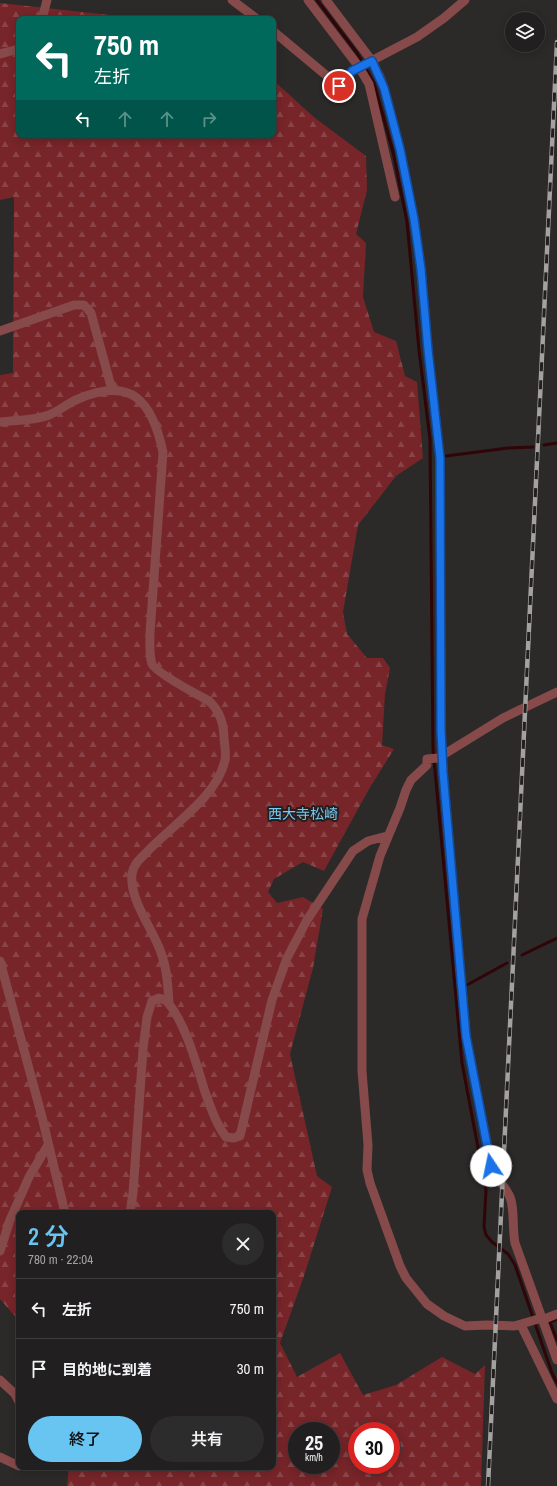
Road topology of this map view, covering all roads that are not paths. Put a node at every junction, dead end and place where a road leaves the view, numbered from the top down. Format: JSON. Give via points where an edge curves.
{"nodes":[{"id":1,"x":47,"y":0,"type":"edge"},
{"id":2,"x":232,"y":0,"type":"edge"},
{"id":3,"x":308,"y":0,"type":"edge"},
{"id":4,"x":326,"y":0,"type":"edge"},
{"id":5,"x":465,"y":0,"type":"edge"},
{"id":6,"x":43,"y":16,"type":"edge"},
{"id":7,"x":253,"y":16,"type":"edge"},
{"id":8,"x":276,"y":34,"type":"edge"},
{"id":9,"x":16,"y":50,"type":"edge"},
{"id":10,"x":0,"y":54,"type":"edge"},
{"id":11,"x":364,"y":64,"type":"junction"},
{"id":12,"x":395,"y":197,"type":"dead end"},
{"id":13,"x":0,"y":331,"type":"edge"},
{"id":14,"x":112,"y":390,"type":"junction"},
{"id":15,"x":0,"y":422,"type":"edge"},
{"id":16,"x":557,"y":692,"type":"edge"},
{"id":17,"x":437,"y":757,"type":"junction"},
{"id":18,"x":387,"y":836,"type":"junction"},
{"id":19,"x":0,"y":961,"type":"edge"},
{"id":20,"x":169,"y":1004,"type":"junction"},
{"id":21,"x":48,"y":1145,"type":"junction"},
{"id":22,"x":64,"y":1210,"type":"edge"},
{"id":23,"x":130,"y":1210,"type":"edge"},
{"id":24,"x":0,"y":1251,"type":"edge"},
{"id":25,"x":557,"y":1314,"type":"edge"},
{"id":26,"x":538,"y":1320,"type":"junction"},
{"id":27,"x":521,"y":1325,"type":"junction"},
{"id":28,"x":557,"y":1360,"type":"edge"},
{"id":29,"x":0,"y":1380,"type":"edge"},
{"id":30,"x":16,"y":1396,"type":"edge"},
{"id":31,"x":557,"y":1399,"type":"edge"},
{"id":32,"x":0,"y":1456,"type":"edge"},
{"id":33,"x":16,"y":1465,"type":"edge"}],
"edges":[{"from":1,"to":6,"type":"street"},
{"from":2,"to":7,"type":"street"},
{"from":3,"to":11,"type":"street"},
{"from":4,"to":11,"type":"street"},
{"from":5,"to":11,"type":"street","via":[[422,34]]},
{"from":8,"to":11,"type":"street","via":[[339,86],[352,71]]},
{"from":9,"to":10,"type":"street"},
{"from":11,"to":12,"type":"street"},
{"from":11,"to":17,"type":"street","via":[[384,88],[400,149],[421,269],[440,458],[441,722]]},
{"from":13,"to":14,"type":"street","via":[[74,305],[84,305],[94,320]]},
{"from":14,"to":15,"type":"street","via":[[93,393],[48,415]]},
{"from":14,"to":20,"type":"street","via":[[131,394],[147,407],[159,432],[163,452],[150,633],[153,665],[215,706],[224,733],[225,760],[210,790],[196,806],[157,840],[134,866],[132,874],[137,902],[161,950]]},
{"from":16,"to":17,"type":"street","via":[[503,718]]},
{"from":17,"to":18,"type":"street","via":[[427,759],[427,765],[412,780]]},
{"from":17,"to":26,"type":"street","via":[[443,772],[466,1036],[472,1073],[491,1166],[510,1195],[515,1243],[538,1304]]},
{"from":18,"to":20,"type":"street","via":[[368,841],[353,851],[307,920],[287,958],[272,1000],[240,1136],[226,1137],[220,1129],[191,1050]]},
{"from":18,"to":27,"type":"street","via":[[362,919],[362,1072],[368,1145],[367,1170],[370,1183],[400,1266],[406,1278],[427,1304],[465,1326]]},
{"from":19,"to":21,"type":"street"},
{"from":20,"to":23,"type":"street","via":[[159,998],[152,1001],[147,1018],[142,1049]]},
{"from":21,"to":22,"type":"street"},
{"from":21,"to":24,"type":"street","via":[[29,1177],[10,1220]]},
{"from":25,"to":26,"type":"street"},
{"from":26,"to":27,"type":"street"},
{"from":26,"to":28,"type":"street"},
{"from":27,"to":31,"type":"street"},
{"from":29,"to":30,"type":"street"},
{"from":32,"to":33,"type":"street"}]}
